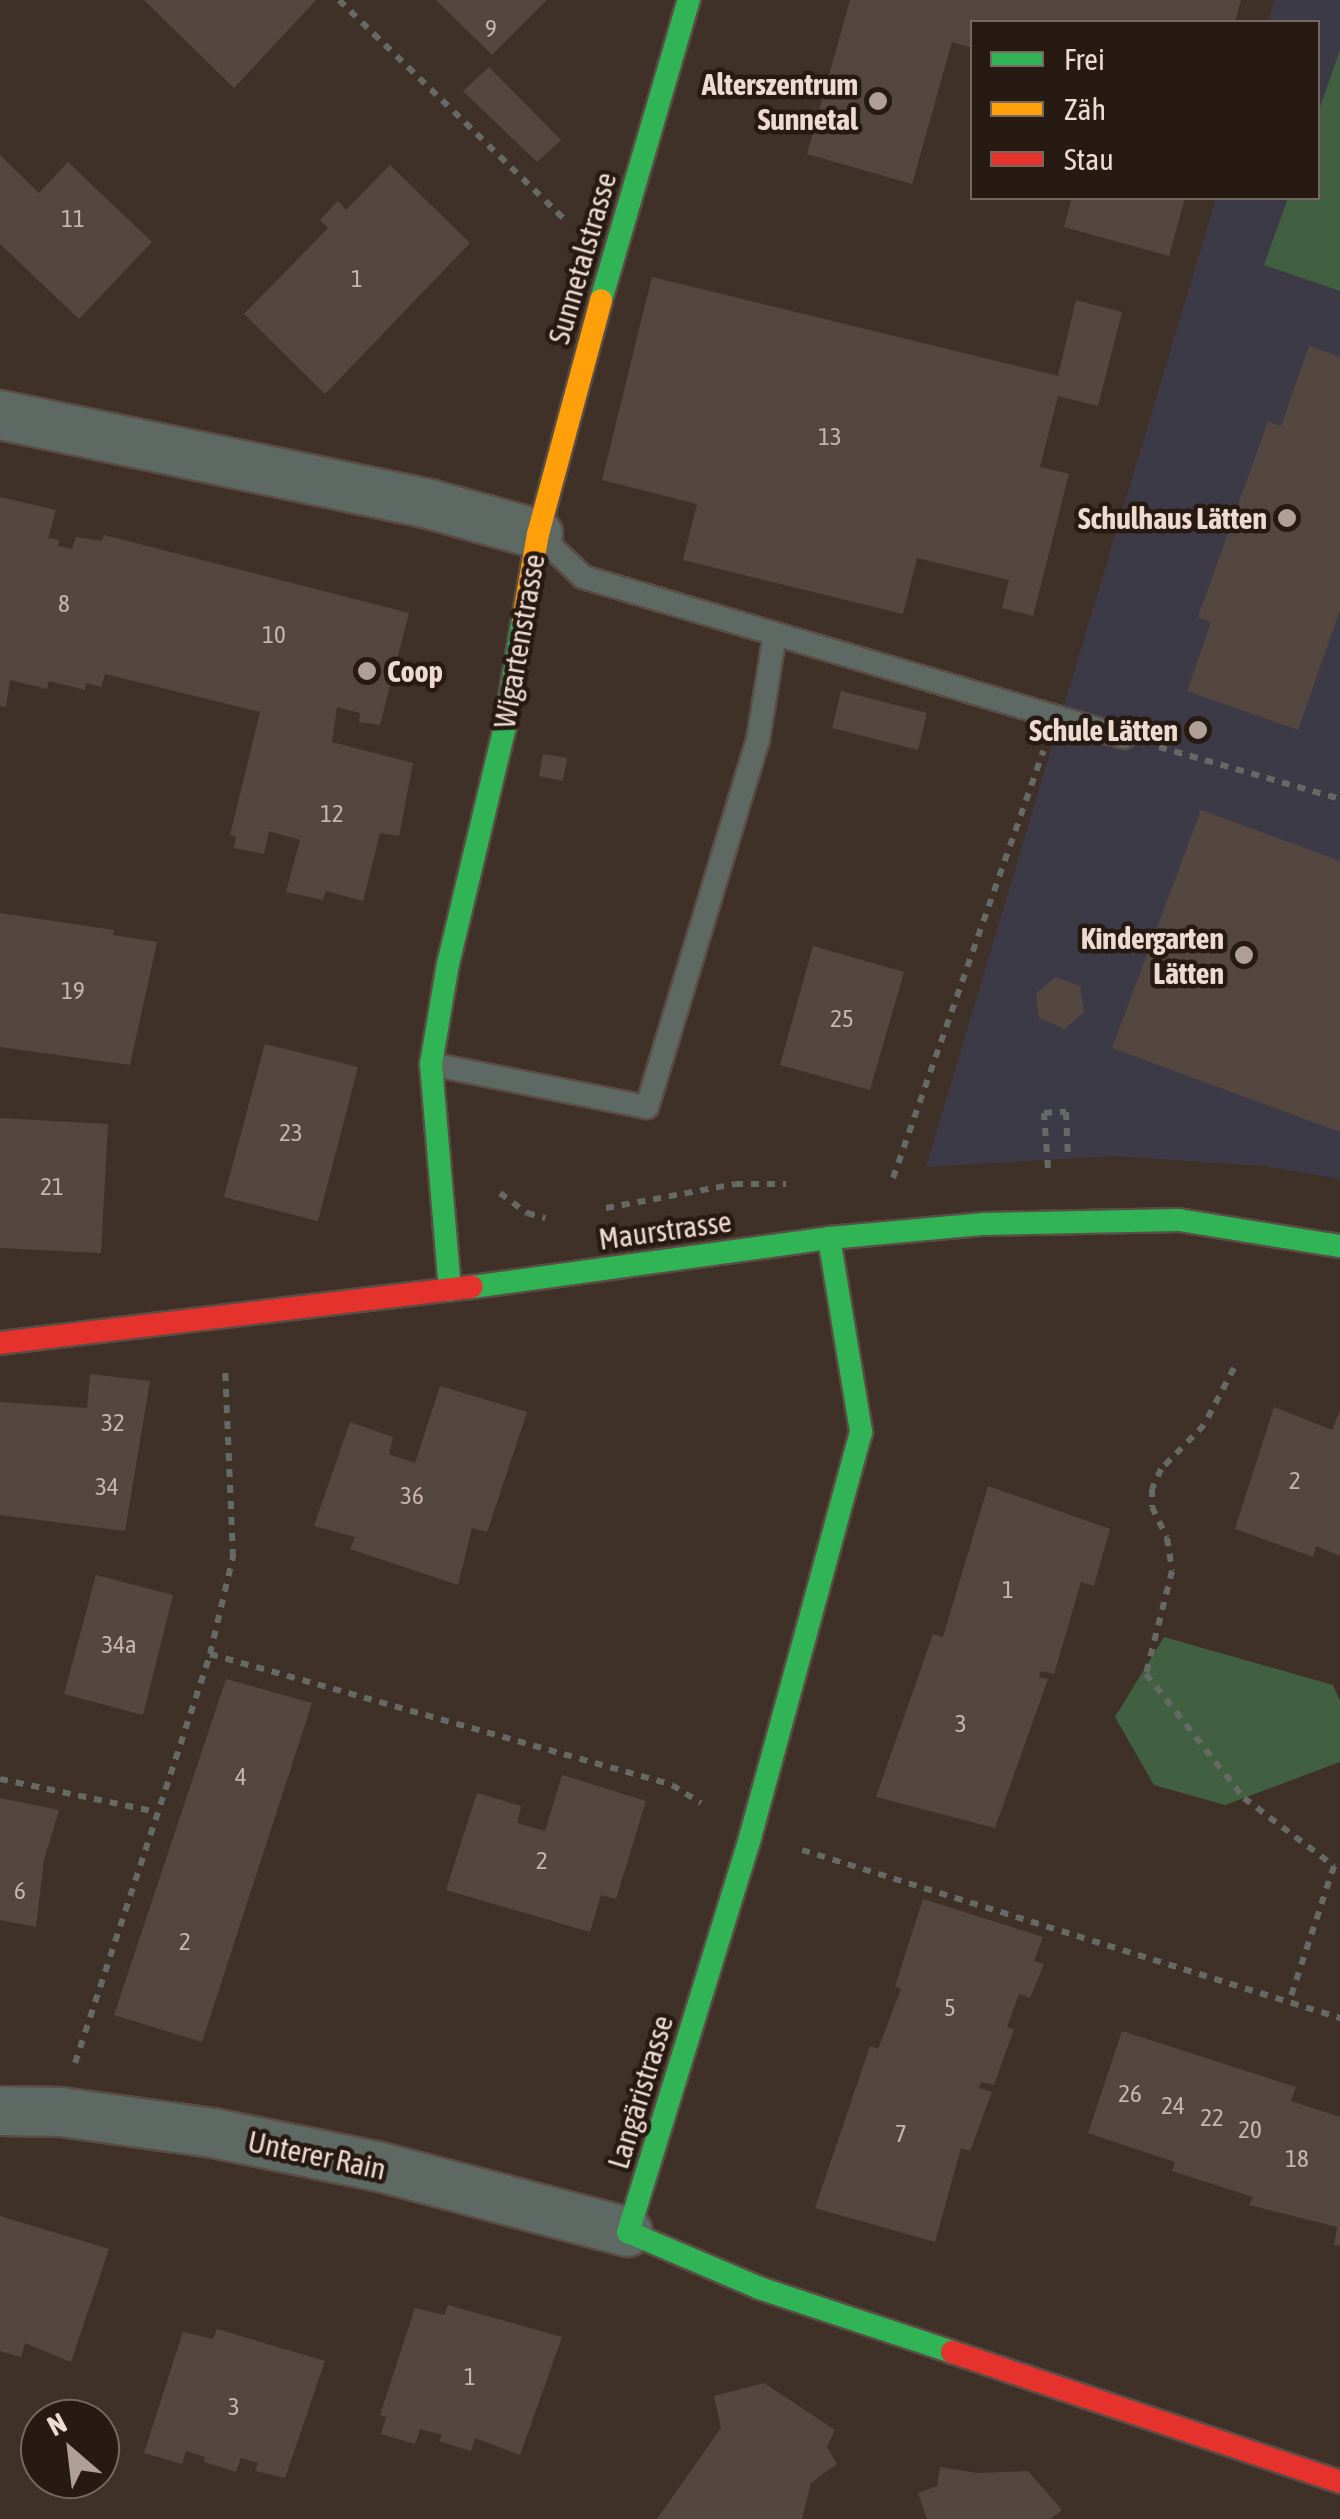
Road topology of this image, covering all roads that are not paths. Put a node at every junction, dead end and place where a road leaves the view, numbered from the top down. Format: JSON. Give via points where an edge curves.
{"nodes":[{"id":1,"x":689,"y":0,"type":"edge"},
{"id":2,"x":0,"y":415,"type":"edge"},
{"id":3,"x":538,"y":534,"type":"junction"},
{"id":4,"x":775,"y":634,"type":"junction"},
{"id":5,"x":1124,"y":737,"type":"road end"},
{"id":6,"x":430,"y":1064,"type":"junction"},
{"id":7,"x":829,"y":1238,"type":"junction"},
{"id":8,"x":1340,"y":1246,"type":"edge"},
{"id":9,"x":450,"y":1290,"type":"junction"},
{"id":10,"x":0,"y":1343,"type":"edge"},
{"id":11,"x":0,"y":2111,"type":"edge"},
{"id":12,"x":628,"y":2232,"type":"junction"},
{"id":13,"x":1340,"y":2482,"type":"edge"}],
"edges":[{"from":1,"to":3,"type":"street","name":"Sunnetalstrasse"},
{"from":2,"to":3,"type":"street","name":"Wigartenstrasse","via":[[429,504]]},
{"from":3,"to":4,"type":"lane","via":[[582,578]]},
{"from":3,"to":6,"type":"street","name":"Wigartenstrasse","via":[[505,727]]},
{"from":4,"to":5,"type":"lane"},
{"from":4,"to":6,"type":"lane","via":[[758,740],[647,1107]]},
{"from":6,"to":9,"type":"street","name":"Wigartenstrasse"},
{"from":7,"to":8,"type":"street","name":"Maurstrasse","via":[[984,1224],[1179,1220]]},
{"from":7,"to":9,"type":"street","name":"Maurstrasse"},
{"from":7,"to":12,"type":"street","name":"Langäristrasse","via":[[860,1432],[751,1834]]},
{"from":9,"to":10,"type":"street","name":"Maurstrasse"},
{"from":11,"to":12,"type":"street","name":"Unterer Rain","via":[[61,2112],[213,2133],[380,2166]]},
{"from":12,"to":13,"type":"street","via":[[760,2288]]}]}
